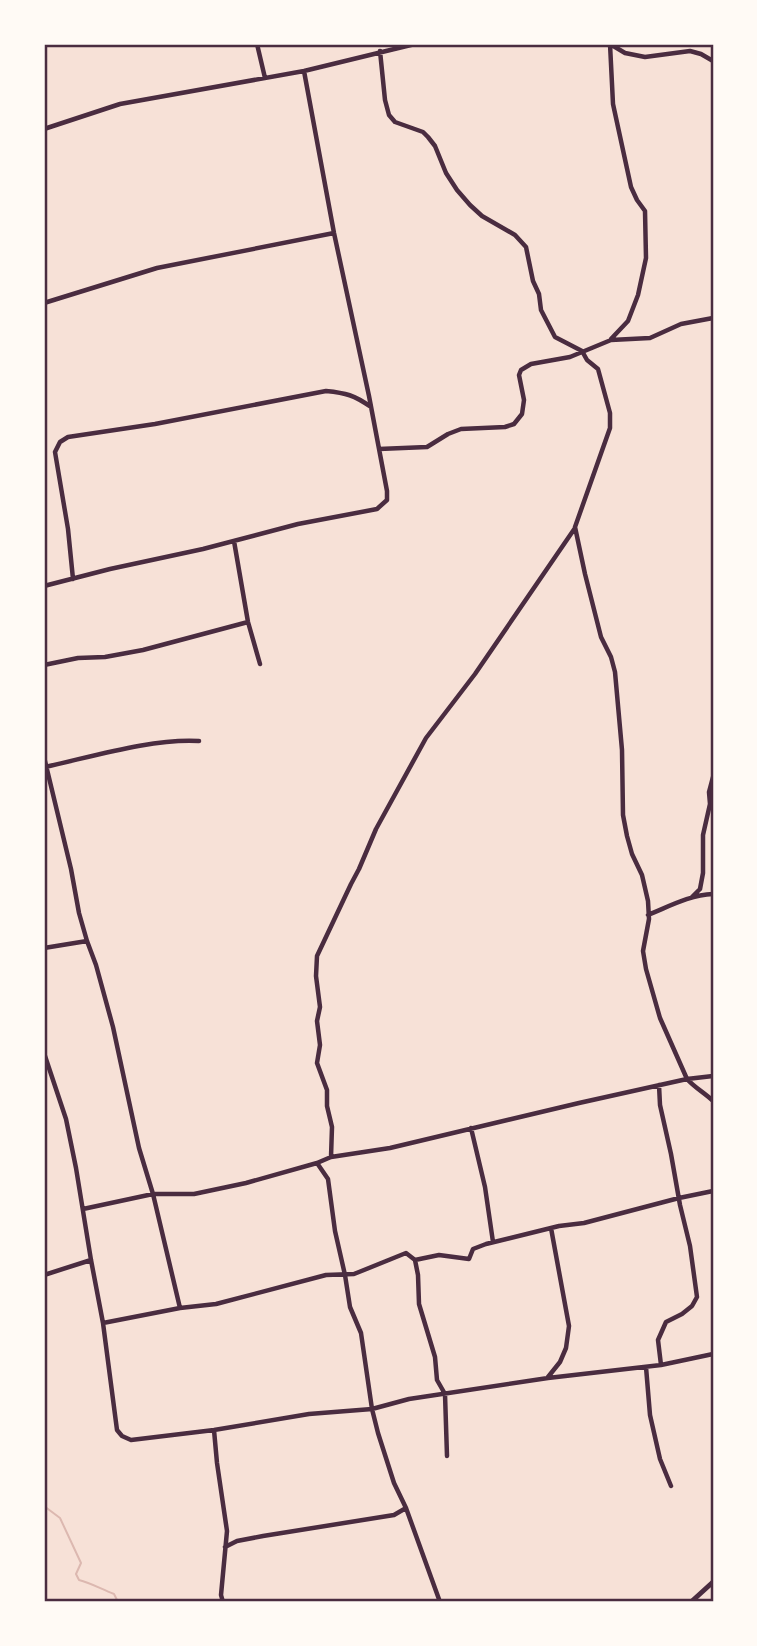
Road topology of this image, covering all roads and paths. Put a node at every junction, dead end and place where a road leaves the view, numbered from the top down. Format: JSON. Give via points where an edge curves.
{"nodes":[{"id":1,"x":257,"y":44,"type":"edge"},
{"id":2,"x":415,"y":44,"type":"edge"},
{"id":3,"x":610,"y":44,"type":"edge"},
{"id":4,"x":380,"y":51,"type":"junction"},
{"id":5,"x":713,"y":61,"type":"edge"},
{"id":6,"x":304,"y":71,"type":"junction"},
{"id":7,"x":265,"y":78,"type":"junction"},
{"id":8,"x":44,"y":129,"type":"edge"},
{"id":9,"x":334,"y":233,"type":"junction"},
{"id":10,"x":44,"y":303,"type":"edge"},
{"id":11,"x":713,"y":318,"type":"edge"},
{"id":12,"x":611,"y":340,"type":"junction"},
{"id":13,"x":582,"y":351,"type":"junction"},
{"id":14,"x":371,"y":407,"type":"junction"},
{"id":15,"x":379,"y":449,"type":"junction"},
{"id":16,"x":575,"y":527,"type":"junction"},
{"id":17,"x":233,"y":541,"type":"junction"},
{"id":18,"x":73,"y":579,"type":"junction"},
{"id":19,"x":44,"y":586,"type":"edge"},
{"id":20,"x":248,"y":622,"type":"junction"},
{"id":21,"x":260,"y":664,"type":"dead end"},
{"id":22,"x":44,"y":665,"type":"edge"},
{"id":23,"x":199,"y":741,"type":"dead end"},
{"id":24,"x":44,"y":757,"type":"edge"},
{"id":25,"x":45,"y":767,"type":"edge"},
{"id":26,"x":713,"y":777,"type":"edge"},
{"id":27,"x":713,"y":894,"type":"edge"},
{"id":28,"x":692,"y":897,"type":"junction"},
{"id":29,"x":648,"y":915,"type":"junction"},
{"id":30,"x":87,"y":941,"type":"junction"},
{"id":31,"x":44,"y":948,"type":"edge"},
{"id":32,"x":44,"y":1053,"type":"edge"},
{"id":33,"x":713,"y":1076,"type":"edge"},
{"id":34,"x":687,"y":1080,"type":"junction"},
{"id":35,"x":659,"y":1085,"type":"junction"},
{"id":36,"x":713,"y":1101,"type":"edge"},
{"id":37,"x":471,"y":1128,"type":"junction"},
{"id":38,"x":331,"y":1157,"type":"junction"},
{"id":39,"x":317,"y":1163,"type":"junction"},
{"id":40,"x":713,"y":1191,"type":"edge"},
{"id":41,"x":153,"y":1194,"type":"junction"},
{"id":42,"x":679,"y":1198,"type":"junction"},
{"id":43,"x":83,"y":1209,"type":"junction"},
{"id":44,"x":551,"y":1228,"type":"junction"},
{"id":45,"x":493,"y":1242,"type":"junction"},
{"id":46,"x":90,"y":1260,"type":"junction"},
{"id":47,"x":415,"y":1260,"type":"junction"},
{"id":48,"x":44,"y":1275,"type":"edge"},
{"id":49,"x":345,"y":1275,"type":"junction"},
{"id":50,"x":180,"y":1308,"type":"junction"},
{"id":51,"x":103,"y":1323,"type":"junction"},
{"id":52,"x":713,"y":1354,"type":"edge"},
{"id":53,"x":661,"y":1365,"type":"junction"},
{"id":54,"x":646,"y":1367,"type":"junction"},
{"id":55,"x":548,"y":1378,"type":"junction"},
{"id":56,"x":445,"y":1394,"type":"junction"},
{"id":57,"x":372,"y":1409,"type":"junction"},
{"id":58,"x":214,"y":1430,"type":"junction"},
{"id":59,"x":447,"y":1456,"type":"dead end"},
{"id":60,"x":671,"y":1486,"type":"dead end"},
{"id":61,"x":406,"y":1508,"type":"junction"},
{"id":62,"x":225,"y":1547,"type":"junction"},
{"id":63,"x":713,"y":1582,"type":"edge"},
{"id":64,"x":223,"y":1602,"type":"edge"},
{"id":65,"x":440,"y":1602,"type":"edge"},
{"id":66,"x":691,"y":1602,"type":"edge"}],
"edges":[{"from":1,"to":7,"type":"street"},
{"from":2,"to":4,"type":"street"},
{"from":3,"to":5,"type":"street","via":[[645,57],[690,51]]},
{"from":3,"to":12,"type":"street","via":[[614,104],[631,187],[645,211],[646,258],[628,321]]},
{"from":4,"to":6,"type":"street"},
{"from":4,"to":13,"type":"street","via":[[389,115],[395,122],[423,132],[470,205],[526,247],[541,310],[555,337]]},
{"from":6,"to":7,"type":"street"},
{"from":6,"to":9,"type":"street"},
{"from":7,"to":8,"type":"street","via":[[120,104]]},
{"from":9,"to":10,"type":"street","via":[[158,268]]},
{"from":9,"to":14,"type":"street"},
{"from":11,"to":12,"type":"street","via":[[681,324],[650,338]]},
{"from":12,"to":13,"type":"street"},
{"from":13,"to":15,"type":"street","via":[[521,370],[524,400],[522,414],[514,424],[461,429],[427,447]]},
{"from":13,"to":16,"type":"street","via":[[598,369],[610,428]]},
{"from":14,"to":15,"type":"street"},
{"from":14,"to":18,"type":"street","via":[[347,393],[326,391],[68,437],[55,452]]},
{"from":15,"to":17,"type":"street","via":[[387,500],[377,509]]},
{"from":16,"to":29,"type":"street","via":[[601,637],[615,672],[623,815],[642,874]]},
{"from":16,"to":38,"type":"street","via":[[426,738],[376,829],[317,956],[317,1063],[327,1090]]},
{"from":17,"to":18,"type":"street"},
{"from":17,"to":20,"type":"street"},
{"from":18,"to":19,"type":"street"},
{"from":20,"to":21,"type":"street"},
{"from":20,"to":22,"type":"street","via":[[144,650]]},
{"from":23,"to":25,"type":"street","via":[[148,745]]},
{"from":24,"to":25,"type":"street"},
{"from":25,"to":30,"type":"street"},
{"from":26,"to":28,"type":"street","via":[[702,835],[701,889]]},
{"from":27,"to":28,"type":"street"},
{"from":28,"to":29,"type":"street"},
{"from":29,"to":34,"type":"street","via":[[643,951],[646,969],[660,1018]]},
{"from":30,"to":31,"type":"street"},
{"from":30,"to":41,"type":"street"},
{"from":32,"to":43,"type":"street","via":[[66,1119]]},
{"from":33,"to":34,"type":"street"},
{"from":34,"to":35,"type":"street"},
{"from":34,"to":36,"type":"street"},
{"from":35,"to":37,"type":"street"},
{"from":35,"to":42,"type":"street"},
{"from":37,"to":38,"type":"street"},
{"from":37,"to":45,"type":"street"},
{"from":38,"to":39,"type":"street"},
{"from":39,"to":41,"type":"street","via":[[194,1194]]},
{"from":39,"to":49,"type":"street","via":[[328,1179]]},
{"from":40,"to":42,"type":"street"},
{"from":41,"to":43,"type":"street"},
{"from":41,"to":50,"type":"street"},
{"from":42,"to":44,"type":"street"},
{"from":42,"to":53,"type":"street","via":[[697,1297],[692,1306],[666,1322],[657,1340]]},
{"from":43,"to":46,"type":"street"},
{"from":44,"to":45,"type":"street"},
{"from":44,"to":55,"type":"street","via":[[569,1326],[566,1349]]},
{"from":45,"to":47,"type":"street","via":[[473,1249],[469,1259],[439,1255]]},
{"from":46,"to":48,"type":"street"},
{"from":46,"to":51,"type":"street"},
{"from":47,"to":49,"type":"street","via":[[406,1252]]},
{"from":47,"to":56,"type":"street","via":[[419,1304]]},
{"from":49,"to":50,"type":"street","via":[[326,1275],[216,1304]]},
{"from":49,"to":57,"type":"street"},
{"from":50,"to":51,"type":"street"},
{"from":51,"to":58,"type":"street","via":[[117,1430],[122,1436],[131,1440]]},
{"from":52,"to":53,"type":"street"},
{"from":53,"to":54,"type":"street"},
{"from":54,"to":55,"type":"street"},
{"from":54,"to":60,"type":"street","via":[[650,1415]]},
{"from":55,"to":56,"type":"street"},
{"from":56,"to":57,"type":"street"},
{"from":56,"to":59,"type":"street"},
{"from":57,"to":58,"type":"street"},
{"from":57,"to":61,"type":"street"},
{"from":58,"to":62,"type":"street"},
{"from":61,"to":62,"type":"street","via":[[394,1515],[263,1536]]},
{"from":61,"to":65,"type":"street"},
{"from":62,"to":64,"type":"street"},
{"from":63,"to":66,"type":"street"}]}
